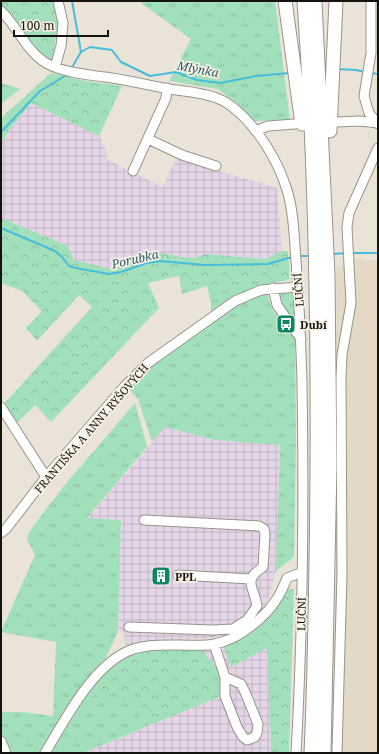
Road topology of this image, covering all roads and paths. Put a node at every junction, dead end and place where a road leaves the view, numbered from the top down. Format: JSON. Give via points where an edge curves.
{"nodes":[{"id":1,"x":58,"y":1,"type":"edge"},
{"id":2,"x":286,"y":1,"type":"edge"},
{"id":3,"x":304,"y":1,"type":"edge"},
{"id":4,"x":315,"y":1,"type":"edge"},
{"id":5,"x":336,"y":1,"type":"edge"},
{"id":6,"x":371,"y":1,"type":"edge"},
{"id":7,"x":1,"y":11,"type":"edge"},
{"id":8,"x":55,"y":67,"type":"junction"},
{"id":9,"x":167,"y":88,"type":"junction"},
{"id":10,"x":337,"y":122,"type":"dead end"},
{"id":11,"x":378,"y":123,"type":"edge"},
{"id":12,"x":295,"y":124,"type":"dead end"},
{"id":13,"x":255,"y":131,"type":"junction"},
{"id":14,"x":148,"y":139,"type":"junction"},
{"id":15,"x":378,"y":148,"type":"edge"},
{"id":16,"x":216,"y":166,"type":"dead end"},
{"id":17,"x":133,"y":170,"type":"dead end"},
{"id":18,"x":320,"y":235,"type":"junction"},
{"id":19,"x":322,"y":275,"type":"junction"},
{"id":20,"x":298,"y":287,"type":"junction"},
{"id":21,"x":273,"y":288,"type":"junction"},
{"id":22,"x":301,"y":339,"type":"junction"},
{"id":23,"x":1,"y":407,"type":"edge"},
{"id":24,"x":46,"y":477,"type":"junction"},
{"id":25,"x":144,"y":520,"type":"dead end"},
{"id":26,"x":1,"y":534,"type":"edge"},
{"id":27,"x":178,"y":575,"type":"dead end"},
{"id":28,"x":302,"y":575,"type":"junction"},
{"id":29,"x":251,"y":579,"type":"junction"},
{"id":30,"x":129,"y":627,"type":"dead end"},
{"id":31,"x":214,"y":644,"type":"junction"},
{"id":32,"x":225,"y":677,"type":"junction"},
{"id":33,"x":1,"y":741,"type":"edge"},
{"id":34,"x":6,"y":753,"type":"edge"},
{"id":35,"x":45,"y":753,"type":"edge"},
{"id":36,"x":296,"y":753,"type":"edge"},
{"id":37,"x":311,"y":753,"type":"edge"},
{"id":38,"x":324,"y":753,"type":"edge"},
{"id":39,"x":337,"y":753,"type":"edge"}],
"edges":[{"from":1,"to":8,"type":"street","via":[[63,23],[61,46]]},
{"from":2,"to":18,"type":"highway","via":[[302,119],[308,211]]},
{"from":3,"to":18,"type":"highway"},
{"from":4,"to":18,"type":"highway"},
{"from":5,"to":18,"type":"highway","via":[[330,124],[330,187]]},
{"from":6,"to":11,"type":"street","via":[[371,52],[364,100],[369,113]]},
{"from":7,"to":8,"type":"street","name":"LUČNÍ","via":[[36,55]]},
{"from":8,"to":9,"type":"street","name":"LUČNÍ","via":[[84,75]]},
{"from":9,"to":13,"type":"street","name":"LUČNÍ","via":[[218,98],[237,111]]},
{"from":9,"to":14,"type":"street","via":[[166,98]]},
{"from":10,"to":11,"type":"street"},
{"from":12,"to":13,"type":"street","via":[[268,126]]},
{"from":13,"to":20,"type":"street","name":"LUČNÍ","via":[[276,164],[287,192],[292,214]]},
{"from":14,"to":16,"type":"street","via":[[182,155]]},
{"from":14,"to":17,"type":"street"},
{"from":15,"to":39,"type":"street","via":[[349,213],[347,227],[351,303],[342,355],[342,574]]},
{"from":18,"to":19,"type":"highway"},
{"from":19,"to":37,"type":"highway"},
{"from":19,"to":38,"type":"highway","via":[[330,466]]},
{"from":20,"to":21,"type":"street","name":"FRANTIŠKA A ANNY RYŠOVÝCH"},
{"from":20,"to":22,"type":"street","name":"LUČNÍ"},
{"from":21,"to":22,"type":"street","via":[[277,305]]},
{"from":21,"to":24,"type":"street","name":"FRANTIŠKA A ANNY RYŠOVÝCH","via":[[235,301],[148,363]]},
{"from":22,"to":28,"type":"street","name":"LUČNÍ"},
{"from":23,"to":24,"type":"street"},
{"from":24,"to":26,"type":"street","name":"FRANTIŠKA A ANNY RYŠOVÝCH"},
{"from":25,"to":29,"type":"street","via":[[264,528],[263,567],[255,572]]},
{"from":27,"to":29,"type":"street"},
{"from":28,"to":31,"type":"street","via":[[296,574],[287,578],[276,600],[263,617],[225,642]]},
{"from":28,"to":36,"type":"street","name":"LUČNÍ"},
{"from":29,"to":30,"type":"street","via":[[257,606],[247,620],[233,629]]},
{"from":31,"to":32,"type":"street"},
{"from":31,"to":35,"type":"street","via":[[156,645],[125,653],[104,667],[84,690]]},
{"from":32,"to":32,"type":"street","via":[[241,684],[258,724],[255,737],[247,740],[237,727],[225,696]]},
{"from":33,"to":34,"type":"street"}]}
